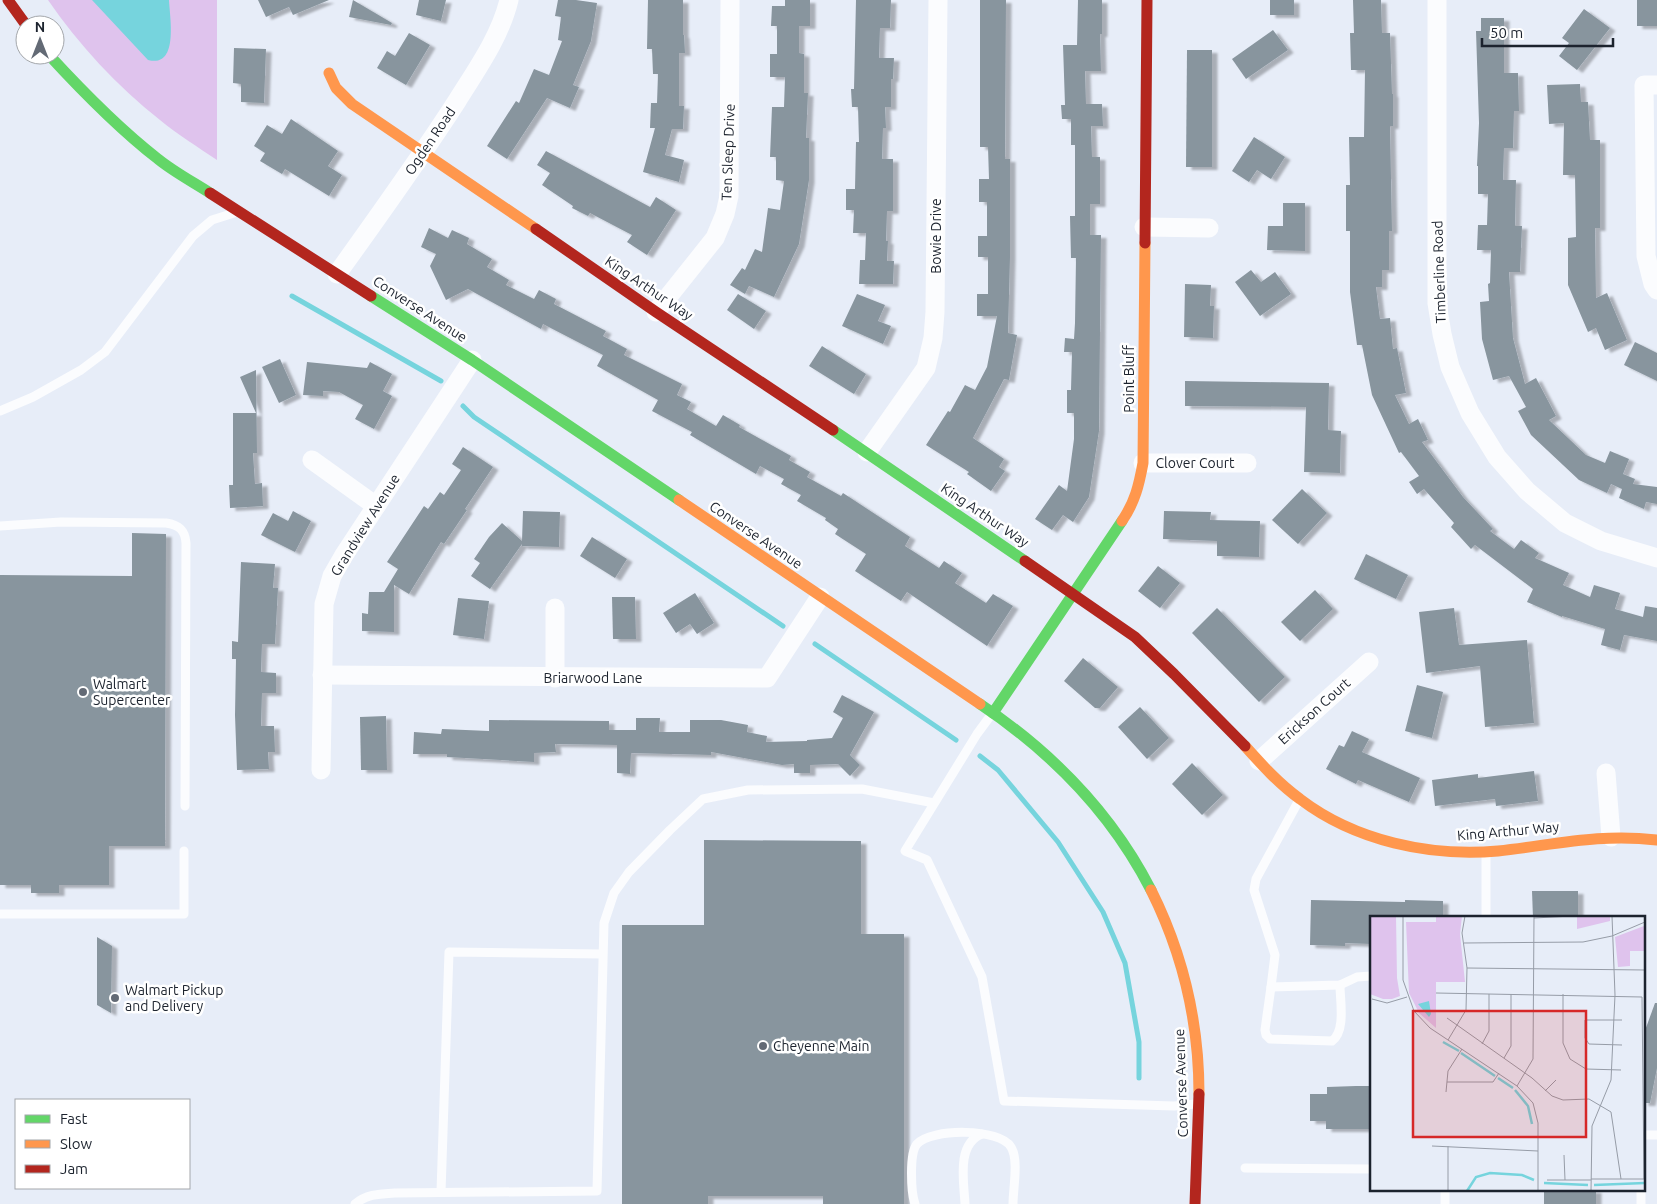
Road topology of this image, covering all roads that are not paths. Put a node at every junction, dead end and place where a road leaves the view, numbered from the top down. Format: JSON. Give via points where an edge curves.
{"nodes":[{"id":1,"x":8,"y":0,"type":"edge"},
{"id":2,"x":510,"y":0,"type":"edge"},
{"id":3,"x":730,"y":0,"type":"edge"},
{"id":4,"x":938,"y":0,"type":"edge"},
{"id":5,"x":1147,"y":0,"type":"edge"},
{"id":6,"x":1437,"y":0,"type":"edge"},
{"id":7,"x":19,"y":15,"type":"edge"},
{"id":8,"x":58,"y":65,"type":"edge"},
{"id":9,"x":329,"y":73,"type":"dead end"},
{"id":10,"x":1651,"y":85,"type":"edge"},
{"id":11,"x":424,"y":152,"type":"junction"},
{"id":12,"x":239,"y":212,"type":"junction"},
{"id":13,"x":1144,"y":227,"type":"junction"},
{"id":14,"x":1209,"y":228,"type":"dead end"},
{"id":15,"x":337,"y":274,"type":"junction"},
{"id":16,"x":1657,"y":290,"type":"edge"},
{"id":17,"x":656,"y":312,"type":"junction"},
{"id":18,"x":472,"y":360,"type":"junction"},
{"id":19,"x":0,"y":412,"type":"edge"},
{"id":20,"x":867,"y":452,"type":"junction"},
{"id":21,"x":312,"y":460,"type":"dead end"},
{"id":22,"x":1143,"y":463,"type":"junction"},
{"id":23,"x":1247,"y":463,"type":"dead end"},
{"id":24,"x":376,"y":506,"type":"junction"},
{"id":25,"x":0,"y":526,"type":"edge"},
{"id":26,"x":1657,"y":558,"type":"edge"},
{"id":27,"x":1074,"y":594,"type":"junction"},
{"id":28,"x":820,"y":596,"type":"junction"},
{"id":29,"x":555,"y":608,"type":"dead end"},
{"id":30,"x":1369,"y":662,"type":"dead end"},
{"id":31,"x":322,"y":675,"type":"junction"},
{"id":32,"x":555,"y":678,"type":"junction"},
{"id":33,"x":993,"y":714,"type":"junction"},
{"id":34,"x":1259,"y":761,"type":"junction"},
{"id":35,"x":321,"y":770,"type":"dead end"},
{"id":36,"x":1606,"y":773,"type":"dead end"},
{"id":37,"x":1300,"y":800,"type":"junction"},
{"id":38,"x":934,"y":803,"type":"junction"},
{"id":39,"x":185,"y":806,"type":"dead end"},
{"id":40,"x":1611,"y":837,"type":"junction"},
{"id":41,"x":1657,"y":840,"type":"edge"},
{"id":42,"x":184,"y":851,"type":"dead end"},
{"id":43,"x":1486,"y":851,"type":"junction"},
{"id":44,"x":0,"y":914,"type":"edge"},
{"id":45,"x":1486,"y":916,"type":"edge"},
{"id":46,"x":602,"y":954,"type":"junction"},
{"id":47,"x":1370,"y":976,"type":"edge"},
{"id":48,"x":1340,"y":985,"type":"junction"},
{"id":49,"x":1271,"y":987,"type":"junction"},
{"id":50,"x":1198,"y":1104,"type":"junction"},
{"id":51,"x":983,"y":1134,"type":"junction"},
{"id":52,"x":1644,"y":1135,"type":"edge"},
{"id":53,"x":1657,"y":1135,"type":"edge"},
{"id":54,"x":1245,"y":1168,"type":"dead end"},
{"id":55,"x":1370,"y":1169,"type":"edge"},
{"id":56,"x":440,"y":1192,"type":"junction"},
{"id":57,"x":355,"y":1204,"type":"edge"},
{"id":58,"x":915,"y":1204,"type":"edge"},
{"id":59,"x":965,"y":1204,"type":"edge"},
{"id":60,"x":1013,"y":1204,"type":"edge"},
{"id":61,"x":1196,"y":1204,"type":"edge"}],
"edges":[{"from":1,"to":7,"type":"street"},
{"from":2,"to":11,"type":"street","name":"Ogden Road","via":[[504,21],[486,56]]},
{"from":3,"to":17,"type":"street","name":"Ten Sleep Drive","via":[[729,196],[725,214],[715,238]]},
{"from":4,"to":20,"type":"street","name":"Bowie Drive","via":[[936,312],[933,338],[926,368]]},
{"from":5,"to":13,"type":"street","name":"Point Bluff"},
{"from":6,"to":26,"type":"street","name":"Timberline Road","via":[[1437,303],[1450,367],[1470,413],[1497,456],[1526,491],[1565,523],[1601,541]]},
{"from":8,"to":12,"type":"street","name":"Converse Avenue","via":[[122,130],[159,160]]},
{"from":9,"to":11,"type":"street","name":"King Arthur Way","via":[[336,88],[352,104]]},
{"from":10,"to":16,"type":"street","via":[[1646,256]]},
{"from":11,"to":15,"type":"street","name":"Ogden Road"},
{"from":11,"to":17,"type":"street","name":"King Arthur Way"},
{"from":12,"to":15,"type":"street","name":"Converse Avenue"},
{"from":12,"to":19,"type":"lane","via":[[212,220],[194,236],[105,352],[81,370]]},
{"from":13,"to":14,"type":"street"},
{"from":13,"to":22,"type":"street","name":"Point Bluff"},
{"from":15,"to":18,"type":"street","name":"Converse Avenue"},
{"from":17,"to":20,"type":"street","name":"King Arthur Way"},
{"from":18,"to":24,"type":"street","name":"Grandview Avenue"},
{"from":18,"to":28,"type":"street","name":"Converse Avenue"},
{"from":20,"to":27,"type":"street","name":"King Arthur Way"},
{"from":21,"to":24,"type":"street"},
{"from":22,"to":23,"type":"street","name":"Clover Court"},
{"from":22,"to":27,"type":"street","name":"Point Bluff","via":[[1139,488],[1130,508]]},
{"from":24,"to":31,"type":"street","name":"Grandview Avenue","via":[[332,576],[324,604]]},
{"from":25,"to":39,"type":"lane","via":[[61,522],[166,523],[183,531],[186,544]]},
{"from":27,"to":33,"type":"street","name":"Point Bluff"},
{"from":27,"to":34,"type":"street","name":"King Arthur Way","via":[[1135,637]]},
{"from":28,"to":32,"type":"street","name":"Briarwood Lane","via":[[767,678]]},
{"from":28,"to":33,"type":"street","name":"Converse Avenue"},
{"from":29,"to":32,"type":"street"},
{"from":30,"to":34,"type":"street","name":"Erickson Court"},
{"from":31,"to":32,"type":"street","name":"Briarwood Lane"},
{"from":31,"to":35,"type":"street","name":"Grandview Avenue"},
{"from":33,"to":38,"type":"lane"},
{"from":33,"to":50,"type":"street","name":"Converse Avenue","via":[[1048,756],[1088,795],[1120,836],[1144,877],[1167,928],[1185,980],[1194,1022]]},
{"from":34,"to":37,"type":"street","name":"King Arthur Way"},
{"from":36,"to":40,"type":"street"},
{"from":37,"to":43,"type":"street","name":"King Arthur Way","via":[[1363,833],[1398,844],[1434,850]]},
{"from":37,"to":49,"type":"lane","via":[[1256,879],[1254,890],[1275,955]]},
{"from":38,"to":46,"type":"lane","via":[[862,789],[748,790],[703,800],[629,872],[614,893],[604,923]]},
{"from":38,"to":50,"type":"lane","via":[[905,851],[927,860],[982,977],[1004,1101]]},
{"from":40,"to":41,"type":"street","name":"King Arthur Way"},
{"from":40,"to":43,"type":"street","name":"King Arthur Way"},
{"from":42,"to":44,"type":"lane","via":[[184,914]]},
{"from":43,"to":45,"type":"lane"},
{"from":46,"to":56,"type":"lane","via":[[449,952]]},
{"from":46,"to":56,"type":"lane","via":[[597,1191]]},
{"from":47,"to":48,"type":"lane","via":[[1357,977]]},
{"from":48,"to":49,"type":"lane"},
{"from":48,"to":49,"type":"lane","via":[[1340,1030],[1332,1041],[1270,1039],[1265,1030]]},
{"from":50,"to":61,"type":"street","name":"Converse Avenue"},
{"from":51,"to":58,"type":"lane","via":[[934,1135],[917,1144],[913,1156]]},
{"from":51,"to":59,"type":"lane","via":[[971,1141],[964,1158]]},
{"from":51,"to":60,"type":"lane","via":[[1002,1138],[1014,1154]]},
{"from":52,"to":53,"type":"lane"},
{"from":54,"to":55,"type":"lane"},
{"from":56,"to":57,"type":"lane","via":[[372,1194]]}]}
